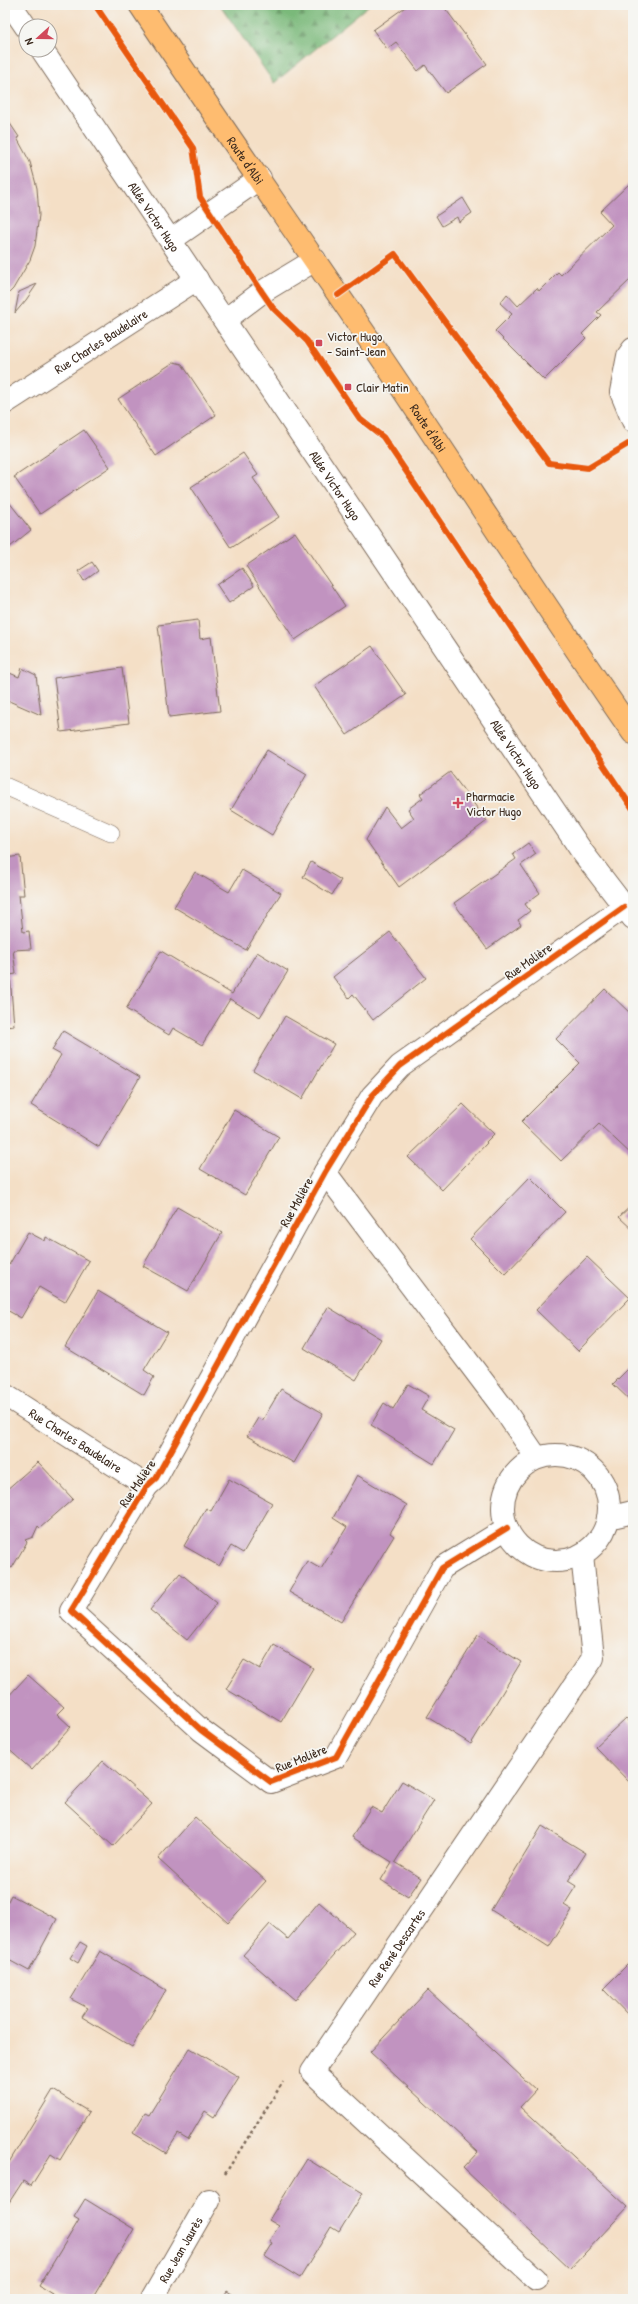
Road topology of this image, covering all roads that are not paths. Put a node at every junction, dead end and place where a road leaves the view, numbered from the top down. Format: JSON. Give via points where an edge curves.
{"nodes":[{"id":1,"x":11,"y":5,"type":"edge"},
{"id":2,"x":140,"y":5,"type":"edge"},
{"id":3,"x":20,"y":18,"type":"edge"},
{"id":4,"x":47,"y":58,"type":"edge"},
{"id":5,"x":260,"y":178,"type":"junction"},
{"id":6,"x":171,"y":240,"type":"junction"},
{"id":7,"x":315,"y":260,"type":"junction"},
{"id":8,"x":197,"y":279,"type":"junction"},
{"id":9,"x":225,"y":320,"type":"junction"},
{"id":10,"x":633,"y":349,"type":"edge"},
{"id":11,"x":5,"y":403,"type":"edge"},
{"id":12,"x":633,"y":421,"type":"edge"},
{"id":13,"x":633,"y":733,"type":"edge"},
{"id":14,"x":5,"y":786,"type":"edge"},
{"id":15,"x":111,"y":833,"type":"dead end"},
{"id":16,"x":628,"y":912,"type":"edge"},
{"id":17,"x":325,"y":1172,"type":"junction"},
{"id":18,"x":5,"y":1395,"type":"edge"},
{"id":19,"x":537,"y":1458,"type":"junction"},
{"id":20,"x":147,"y":1486,"type":"junction"},
{"id":21,"x":633,"y":1512,"type":"edge"},
{"id":22,"x":608,"y":1518,"type":"junction"},
{"id":23,"x":507,"y":1528,"type":"junction"},
{"id":24,"x":582,"y":1555,"type":"junction"},
{"id":25,"x":209,"y":2200,"type":"road end"},
{"id":26,"x":536,"y":2278,"type":"dead end"},
{"id":27,"x":152,"y":2299,"type":"edge"}],
"edges":[{"from":1,"to":3,"type":"street"},
{"from":2,"to":5,"type":"main road","name":"Route d'Albi"},
{"from":4,"to":6,"type":"street","name":"Allée Victor Hugo"},
{"from":5,"to":6,"type":"street"},
{"from":5,"to":7,"type":"main road","name":"Route d'Albi"},
{"from":6,"to":8,"type":"street","name":"Allée Victor Hugo"},
{"from":7,"to":9,"type":"street","via":[[262,292]]},
{"from":7,"to":13,"type":"main road","name":"Route d'Albi","via":[[501,535],[563,633]]},
{"from":8,"to":9,"type":"street","name":"Allée Victor Hugo"},
{"from":8,"to":11,"type":"street","name":"Rue Charles Baudelaire"},
{"from":9,"to":16,"type":"street","name":"Allée Victor Hugo","via":[[583,853]]},
{"from":10,"to":12,"type":"street","via":[[628,356],[621,392]]},
{"from":14,"to":15,"type":"lane"},
{"from":16,"to":17,"type":"street","name":"Rue Molière","via":[[400,1066],[372,1096]]},
{"from":17,"to":19,"type":"street","name":"Rue Molière","via":[[503,1408]]},
{"from":17,"to":20,"type":"street","name":"Rue Molière","via":[[156,1478]]},
{"from":18,"to":20,"type":"street","name":"Rue Charles Baudelaire"},
{"from":19,"to":22,"type":"street","via":[[555,1455],[573,1458],[590,1467],[602,1481],[608,1499]]},
{"from":19,"to":23,"type":"street","via":[[519,1470],[508,1487],[503,1507]]},
{"from":20,"to":23,"type":"street","name":"Rue Molière","via":[[71,1611],[201,1730],[271,1782],[336,1757],[442,1568]]},
{"from":21,"to":22,"type":"street"},
{"from":22,"to":24,"type":"street","via":[[599,1539]]},
{"from":23,"to":24,"type":"street","via":[[516,1543],[530,1554],[547,1560],[564,1560]]},
{"from":24,"to":26,"type":"street","name":"Rue René Descartes","via":[[593,1658],[312,2072]]},
{"from":25,"to":27,"type":"street","name":"Rue Jean Jaurès"}]}
